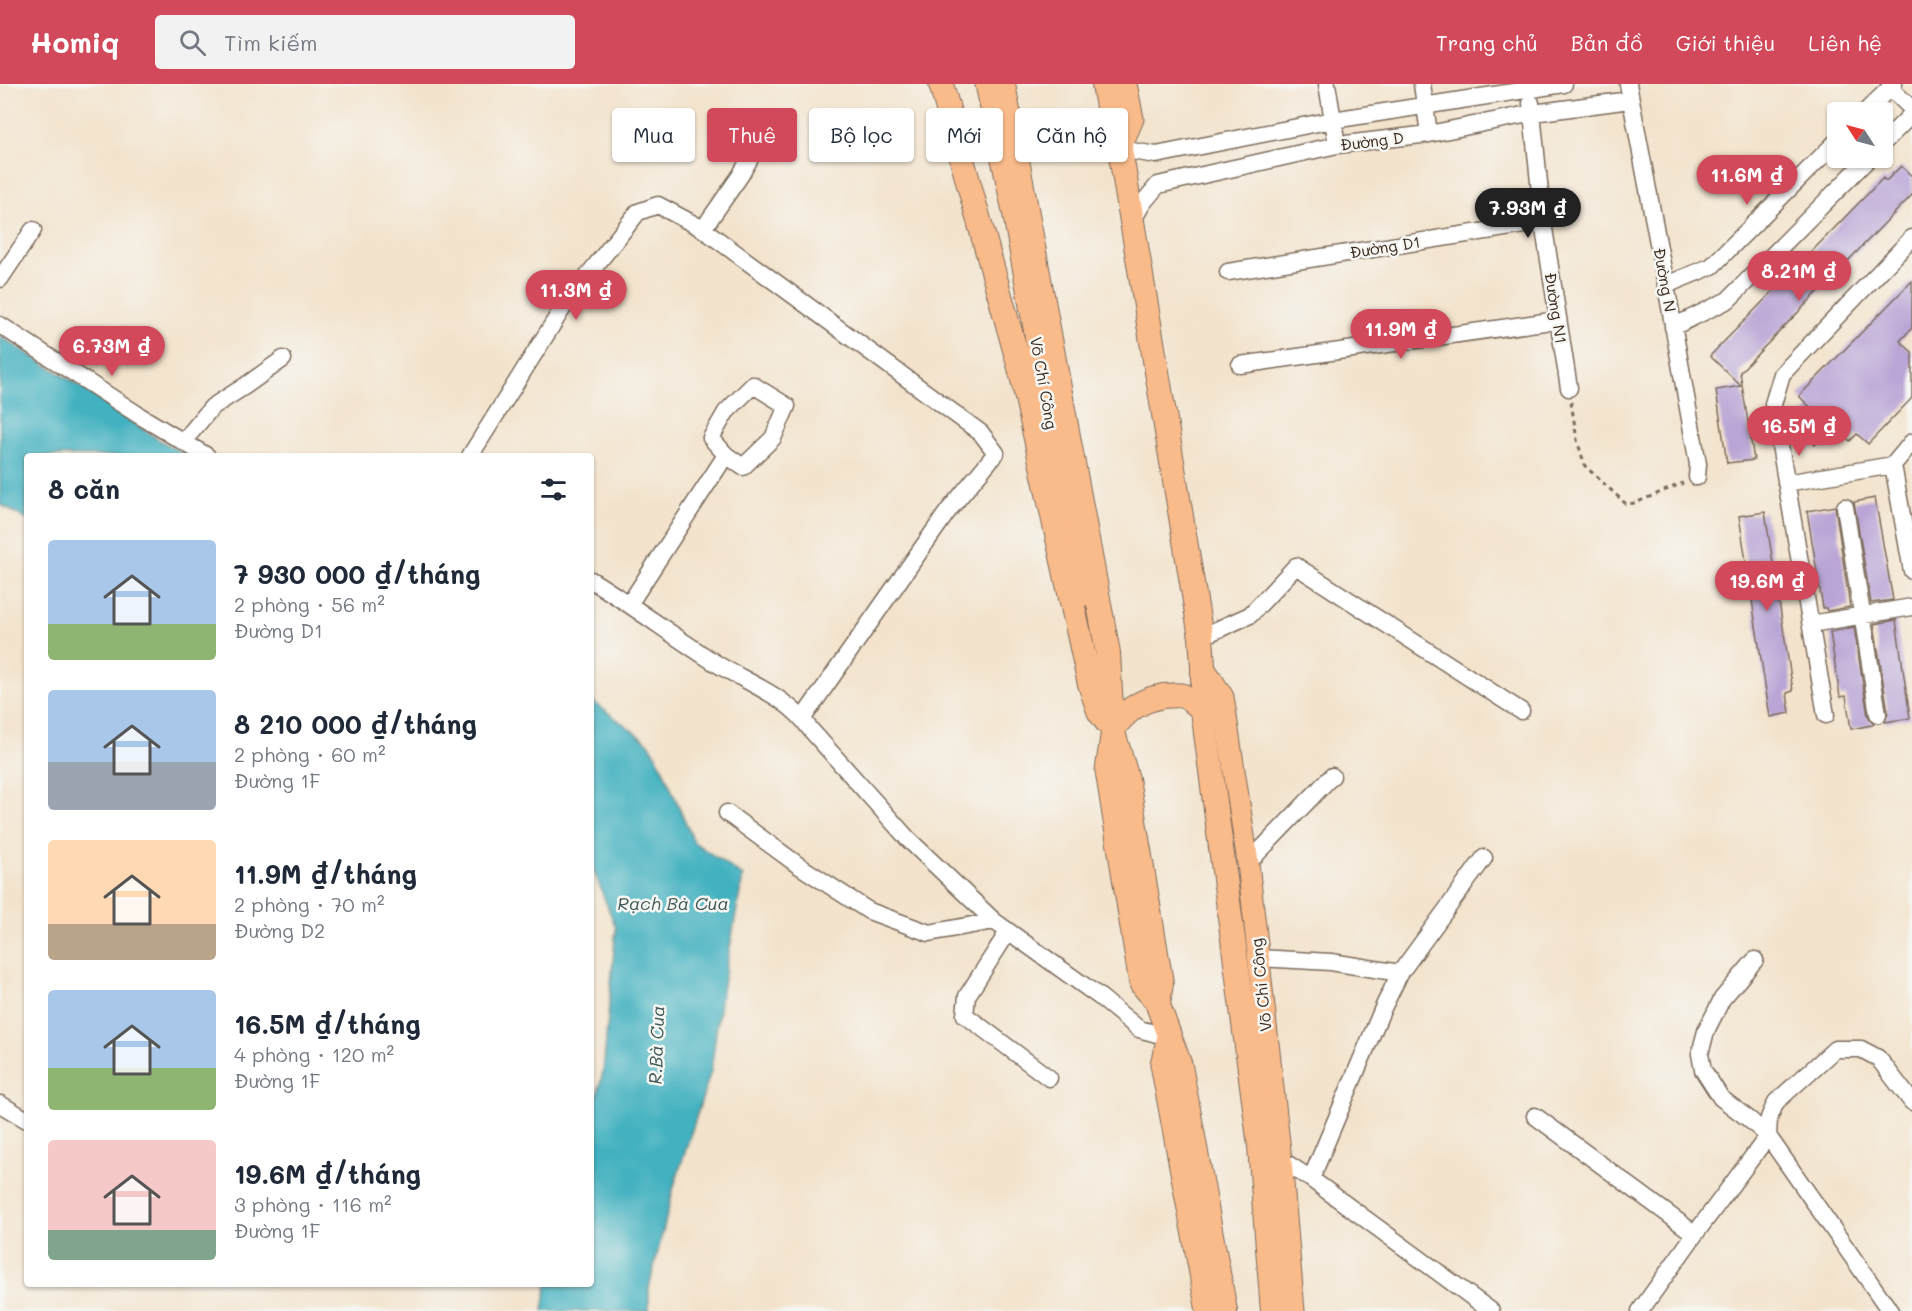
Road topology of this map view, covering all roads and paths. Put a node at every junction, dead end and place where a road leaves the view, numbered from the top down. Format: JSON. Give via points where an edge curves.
{"nodes":[{"id":1,"x":941,"y":84,"type":"edge"},
{"id":2,"x":986,"y":84,"type":"edge"},
{"id":3,"x":1003,"y":84,"type":"edge"},
{"id":4,"x":1104,"y":84,"type":"edge"},
{"id":5,"x":1126,"y":84,"type":"edge"},
{"id":6,"x":1328,"y":84,"type":"edge"},
{"id":7,"x":1422,"y":84,"type":"edge"},
{"id":8,"x":1564,"y":84,"type":"edge"},
{"id":9,"x":1892,"y":86,"type":"edge"},
{"id":10,"x":1529,"y":87,"type":"edge"},
{"id":11,"x":1629,"y":92,"type":"edge"},
{"id":12,"x":1875,"y":102,"type":"edge"},
{"id":13,"x":1425,"y":105,"type":"junction"},
{"id":14,"x":1108,"y":108,"type":"edge"},
{"id":15,"x":1912,"y":109,"type":"edge"},
{"id":16,"x":1533,"y":113,"type":"junction"},
{"id":17,"x":1912,"y":114,"type":"edge"},
{"id":18,"x":1333,"y":120,"type":"junction"},
{"id":19,"x":1128,"y":131,"type":"edge"},
{"id":20,"x":1893,"y":133,"type":"edge"},
{"id":21,"x":1429,"y":134,"type":"junction"},
{"id":22,"x":1337,"y":145,"type":"junction"},
{"id":23,"x":1128,"y":150,"type":"edge"},
{"id":24,"x":1827,"y":151,"type":"edge"},
{"id":25,"x":748,"y":162,"type":"edge"},
{"id":26,"x":1122,"y":162,"type":"edge"},
{"id":27,"x":1859,"y":168,"type":"edge"},
{"id":28,"x":1133,"y":220,"type":"junction"},
{"id":29,"x":1543,"y":222,"type":"junction"},
{"id":30,"x":704,"y":229,"type":"junction"},
{"id":31,"x":33,"y":230,"type":"dead end"},
{"id":32,"x":1912,"y":238,"type":"edge"},
{"id":33,"x":1228,"y":272,"type":"dead end"},
{"id":34,"x":0,"y":279,"type":"edge"},
{"id":35,"x":1666,"y":285,"type":"junction"},
{"id":36,"x":1558,"y":320,"type":"junction"},
{"id":37,"x":0,"y":325,"type":"edge"},
{"id":38,"x":1673,"y":327,"type":"junction"},
{"id":39,"x":283,"y":359,"type":"dead end"},
{"id":40,"x":1240,"y":365,"type":"dead end"},
{"id":41,"x":1569,"y":388,"type":"joint"},
{"id":42,"x":183,"y":442,"type":"junction"},
{"id":43,"x":1912,"y":442,"type":"edge"},
{"id":44,"x":202,"y":453,"type":"edge"},
{"id":45,"x":472,"y":453,"type":"edge"},
{"id":46,"x":726,"y":455,"type":"junction"},
{"id":47,"x":1893,"y":465,"type":"junction"},
{"id":48,"x":1697,"y":477,"type":"joint"},
{"id":49,"x":1786,"y":483,"type":"junction"},
{"id":50,"x":1845,"y":507,"type":"dead end"},
{"id":51,"x":1912,"y":571,"type":"edge"},
{"id":52,"x":594,"y":581,"type":"edge"},
{"id":53,"x":630,"y":603,"type":"junction"},
{"id":54,"x":1912,"y":607,"type":"edge"},
{"id":55,"x":1862,"y":616,"type":"junction"},
{"id":56,"x":1811,"y":624,"type":"junction"},
{"id":57,"x":1201,"y":637,"type":"junction"},
{"id":58,"x":1203,"y":666,"type":"junction"},
{"id":59,"x":1109,"y":678,"type":"junction"},
{"id":60,"x":1203,"y":710,"type":"junction"},
{"id":61,"x":1521,"y":711,"type":"dead end"},
{"id":62,"x":1878,"y":714,"type":"dead end"},
{"id":63,"x":1826,"y":715,"type":"dead end"},
{"id":64,"x":803,"y":718,"type":"junction"},
{"id":65,"x":1112,"y":729,"type":"junction"},
{"id":66,"x":1332,"y":776,"type":"dead end"},
{"id":67,"x":727,"y":813,"type":"dead end"},
{"id":68,"x":1484,"y":858,"type":"dead end"},
{"id":69,"x":1248,"y":863,"type":"junction"},
{"id":70,"x":1224,"y":867,"type":"junction"},
{"id":71,"x":994,"y":921,"type":"junction"},
{"id":72,"x":1008,"y":932,"type":"junction"},
{"id":73,"x":1246,"y":958,"type":"junction"},
{"id":74,"x":1755,"y":960,"type":"dead end"},
{"id":75,"x":1400,"y":973,"type":"junction"},
{"id":76,"x":1168,"y":1037,"type":"junction"},
{"id":77,"x":1049,"y":1078,"type":"dead end"},
{"id":78,"x":1912,"y":1102,"type":"edge"},
{"id":79,"x":0,"y":1104,"type":"edge"},
{"id":80,"x":1535,"y":1116,"type":"dead end"},
{"id":81,"x":24,"y":1118,"type":"edge"},
{"id":82,"x":1768,"y":1137,"type":"junction"},
{"id":83,"x":1260,"y":1146,"type":"junction"},
{"id":84,"x":1281,"y":1160,"type":"junction"},
{"id":85,"x":1311,"y":1179,"type":"junction"},
{"id":86,"x":1695,"y":1234,"type":"junction"},
{"id":87,"x":1207,"y":1311,"type":"edge"},
{"id":88,"x":1225,"y":1311,"type":"edge"},
{"id":89,"x":1273,"y":1311,"type":"edge"},
{"id":90,"x":1294,"y":1311,"type":"edge"},
{"id":91,"x":1491,"y":1311,"type":"edge"},
{"id":92,"x":1640,"y":1311,"type":"edge"},
{"id":93,"x":1890,"y":1311,"type":"edge"}],
"edges":[{"from":1,"to":65,"type":"highway","via":[[1022,375],[1090,684]]},
{"from":2,"to":59,"type":"main road","name":"Võ Chí Công","via":[[1013,211],[1093,652]]},
{"from":3,"to":59,"type":"highway","name":"Võ Chí Công","via":[[1108,653]]},
{"from":4,"to":14,"type":"highway","name":"Võ Chí Công"},
{"from":5,"to":19,"type":"main road","via":[[1133,119]]},
{"from":6,"to":18,"type":"street"},
{"from":7,"to":13,"type":"street"},
{"from":8,"to":10,"type":"street","name":"Đường D"},
{"from":9,"to":12,"type":"street"},
{"from":9,"to":15,"type":"street"},
{"from":10,"to":13,"type":"street","name":"Đường D"},
{"from":10,"to":16,"type":"street","name":"Đường N1"},
{"from":11,"to":16,"type":"street","name":"Đường D"},
{"from":11,"to":35,"type":"street","name":"Đường N"},
{"from":13,"to":18,"type":"street","name":"Đường D"},
{"from":13,"to":21,"type":"street"},
{"from":16,"to":21,"type":"street","name":"Đường D"},
{"from":16,"to":29,"type":"street","name":"Đường N1"},
{"from":17,"to":20,"type":"street"},
{"from":18,"to":22,"type":"street"},
{"from":18,"to":23,"type":"street","name":"Đường D","via":[[1156,155]]},
{"from":21,"to":22,"type":"street","name":"Đường D"},
{"from":22,"to":28,"type":"street","name":"Đường D","via":[[1158,185]]},
{"from":24,"to":35,"type":"street","via":[[1712,266]]},
{"from":25,"to":30,"type":"street"},
{"from":26,"to":28,"type":"highway","name":"Võ Chí Công"},
{"from":27,"to":38,"type":"street","via":[[1728,300]]},
{"from":28,"to":57,"type":"highway","name":"Võ Chí Công"},
{"from":29,"to":33,"type":"street","name":"Đường D1"},
{"from":29,"to":36,"type":"street","name":"Đường N1"},
{"from":30,"to":45,"type":"street","via":[[658,205],[638,212],[566,303]]},
{"from":30,"to":64,"type":"street","via":[[981,433],[996,453],[948,511]]},
{"from":31,"to":34,"type":"street"},
{"from":32,"to":49,"type":"street","via":[[1782,374],[1773,404]]},
{"from":35,"to":38,"type":"street","name":"Đường N"},
{"from":36,"to":40,"type":"street"},
{"from":36,"to":41,"type":"street","name":"Đường N1"},
{"from":37,"to":42,"type":"street"},
{"from":38,"to":48,"type":"street","name":"Đường N","via":[[1698,464]]},
{"from":39,"to":42,"type":"street","via":[[212,407]]},
{"from":41,"to":48,"type":"path","via":[[1585,466],[1626,504]]},
{"from":42,"to":44,"type":"street"},
{"from":43,"to":47,"type":"street"},
{"from":46,"to":46,"type":"street","via":[[711,438],[726,412],[753,385],[787,406],[773,438],[743,467]]},
{"from":46,"to":53,"type":"street"},
{"from":47,"to":49,"type":"street"},
{"from":47,"to":51,"type":"street"},
{"from":49,"to":56,"type":"street"},
{"from":50,"to":55,"type":"street"},
{"from":52,"to":53,"type":"street"},
{"from":53,"to":64,"type":"street"},
{"from":54,"to":55,"type":"street"},
{"from":55,"to":56,"type":"street"},
{"from":55,"to":62,"type":"street"},
{"from":56,"to":63,"type":"street"},
{"from":57,"to":58,"type":"highway","name":"Võ Chí Công"},
{"from":57,"to":61,"type":"street","via":[[1250,615],[1296,566]]},
{"from":58,"to":59,"type":"highway","via":[[1170,685],[1140,689],[1127,688]]},
{"from":58,"to":60,"type":"highway","name":"Võ Chí Công"},
{"from":58,"to":69,"type":"main road","name":"Võ Chí Công","via":[[1223,697]]},
{"from":59,"to":65,"type":"highway","name":"Võ Chí Công"},
{"from":60,"to":65,"type":"highway","via":[[1183,696],[1153,698],[1138,703]]},
{"from":60,"to":70,"type":"highway","name":"Võ Chí Công"},
{"from":64,"to":71,"type":"street","via":[[908,839]]},
{"from":65,"to":76,"type":"highway","name":"Võ Chí Công","via":[[1127,779],[1161,983],[1158,1005]]},
{"from":66,"to":69,"type":"street"},
{"from":67,"to":71,"type":"street","via":[[868,912],[928,933]]},
{"from":68,"to":75,"type":"street"},
{"from":69,"to":70,"type":"main road"},
{"from":69,"to":73,"type":"main road","name":"Võ Chí Công"},
{"from":70,"to":73,"type":"highway","name":"Võ Chí Công"},
{"from":71,"to":72,"type":"street"},
{"from":72,"to":76,"type":"street","via":[[1139,1029]]},
{"from":72,"to":77,"type":"street","via":[[967,996],[965,1015]]},
{"from":73,"to":75,"type":"street","via":[[1331,962]]},
{"from":73,"to":83,"type":"highway","name":"Võ Chí Công"},
{"from":73,"to":84,"type":"main road","name":"Võ Chí Công"},
{"from":74,"to":82,"type":"street","via":[[1722,999],[1700,1054],[1703,1070],[1721,1098]]},
{"from":75,"to":85,"type":"street"},
{"from":76,"to":87,"type":"main road","via":[[1161,1064]]},
{"from":76,"to":88,"type":"highway","name":"Võ Chí Công","via":[[1180,1065]]},
{"from":78,"to":82,"type":"street","via":[[1878,1058],[1861,1049],[1835,1049],[1776,1102],[1769,1118]]},
{"from":79,"to":81,"type":"street"},
{"from":80,"to":86,"type":"street"},
{"from":82,"to":86,"type":"street"},
{"from":82,"to":93,"type":"street"},
{"from":83,"to":84,"type":"street"},
{"from":83,"to":89,"type":"highway","name":"Võ Chí Công"},
{"from":84,"to":85,"type":"street"},
{"from":84,"to":90,"type":"main road","name":"Võ Chí Công"},
{"from":85,"to":91,"type":"street"},
{"from":86,"to":92,"type":"street"}]}
